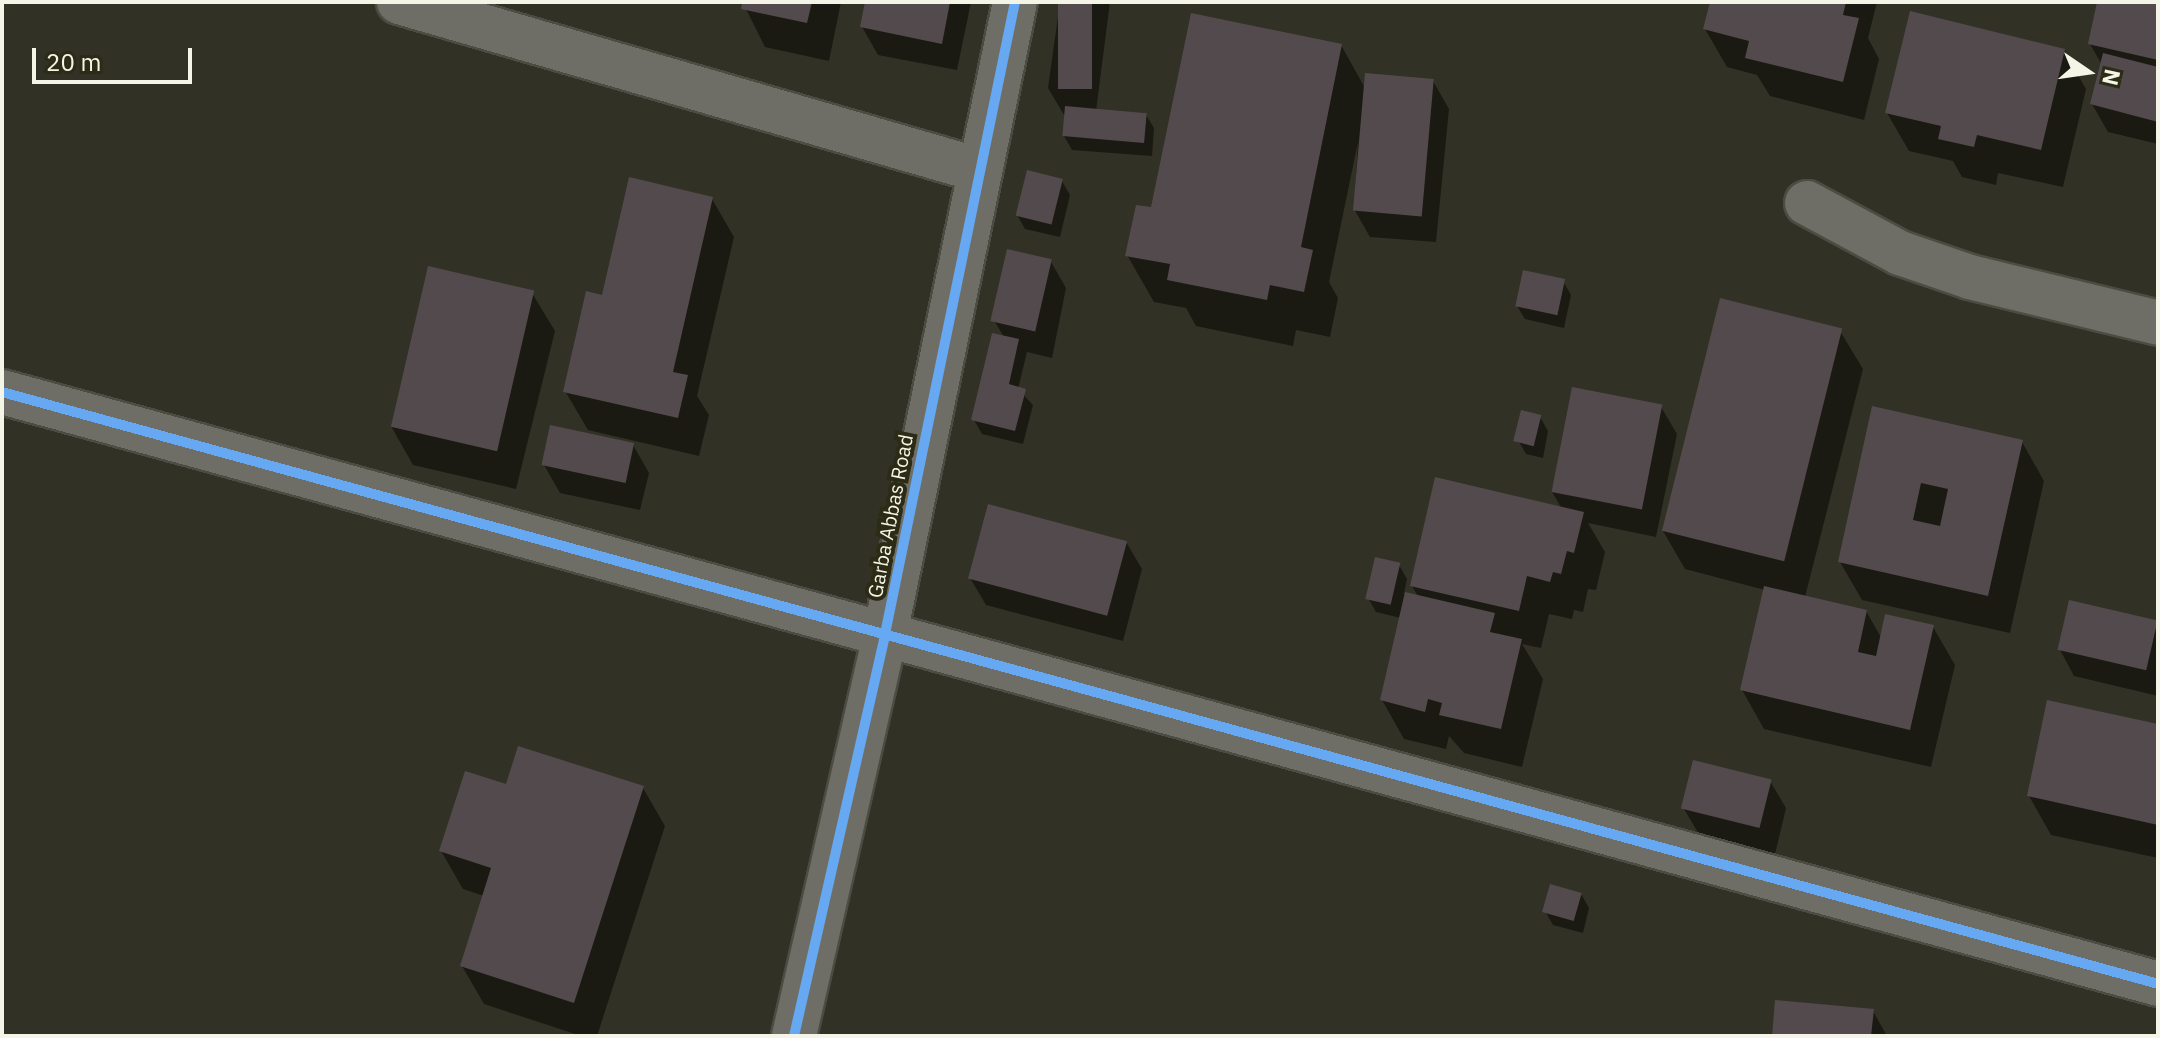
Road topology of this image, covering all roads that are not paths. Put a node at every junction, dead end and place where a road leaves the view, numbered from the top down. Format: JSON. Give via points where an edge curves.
{"nodes":[{"id":1,"x":399,"y":2,"type":"edge"},
{"id":2,"x":1015,"y":2,"type":"edge"},
{"id":3,"x":979,"y":170,"type":"junction"},
{"id":4,"x":1807,"y":203,"type":"dead end"},
{"id":5,"x":2158,"y":323,"type":"edge"},
{"id":6,"x":2,"y":392,"type":"edge"},
{"id":7,"x":885,"y":634,"type":"junction"},
{"id":8,"x":2158,"y":984,"type":"edge"},
{"id":9,"x":794,"y":1036,"type":"edge"}],
"edges":[{"from":1,"to":3,"type":"street"},
{"from":2,"to":3,"type":"street","name":"Garba Abbas Road"},
{"from":3,"to":7,"type":"street","name":"Garba Abbas Road"},
{"from":4,"to":5,"type":"street","via":[[1900,253],[1970,277]]},
{"from":6,"to":7,"type":"street"},
{"from":7,"to":8,"type":"street"},
{"from":7,"to":9,"type":"street","name":"Garba Abbas Road"}]}
